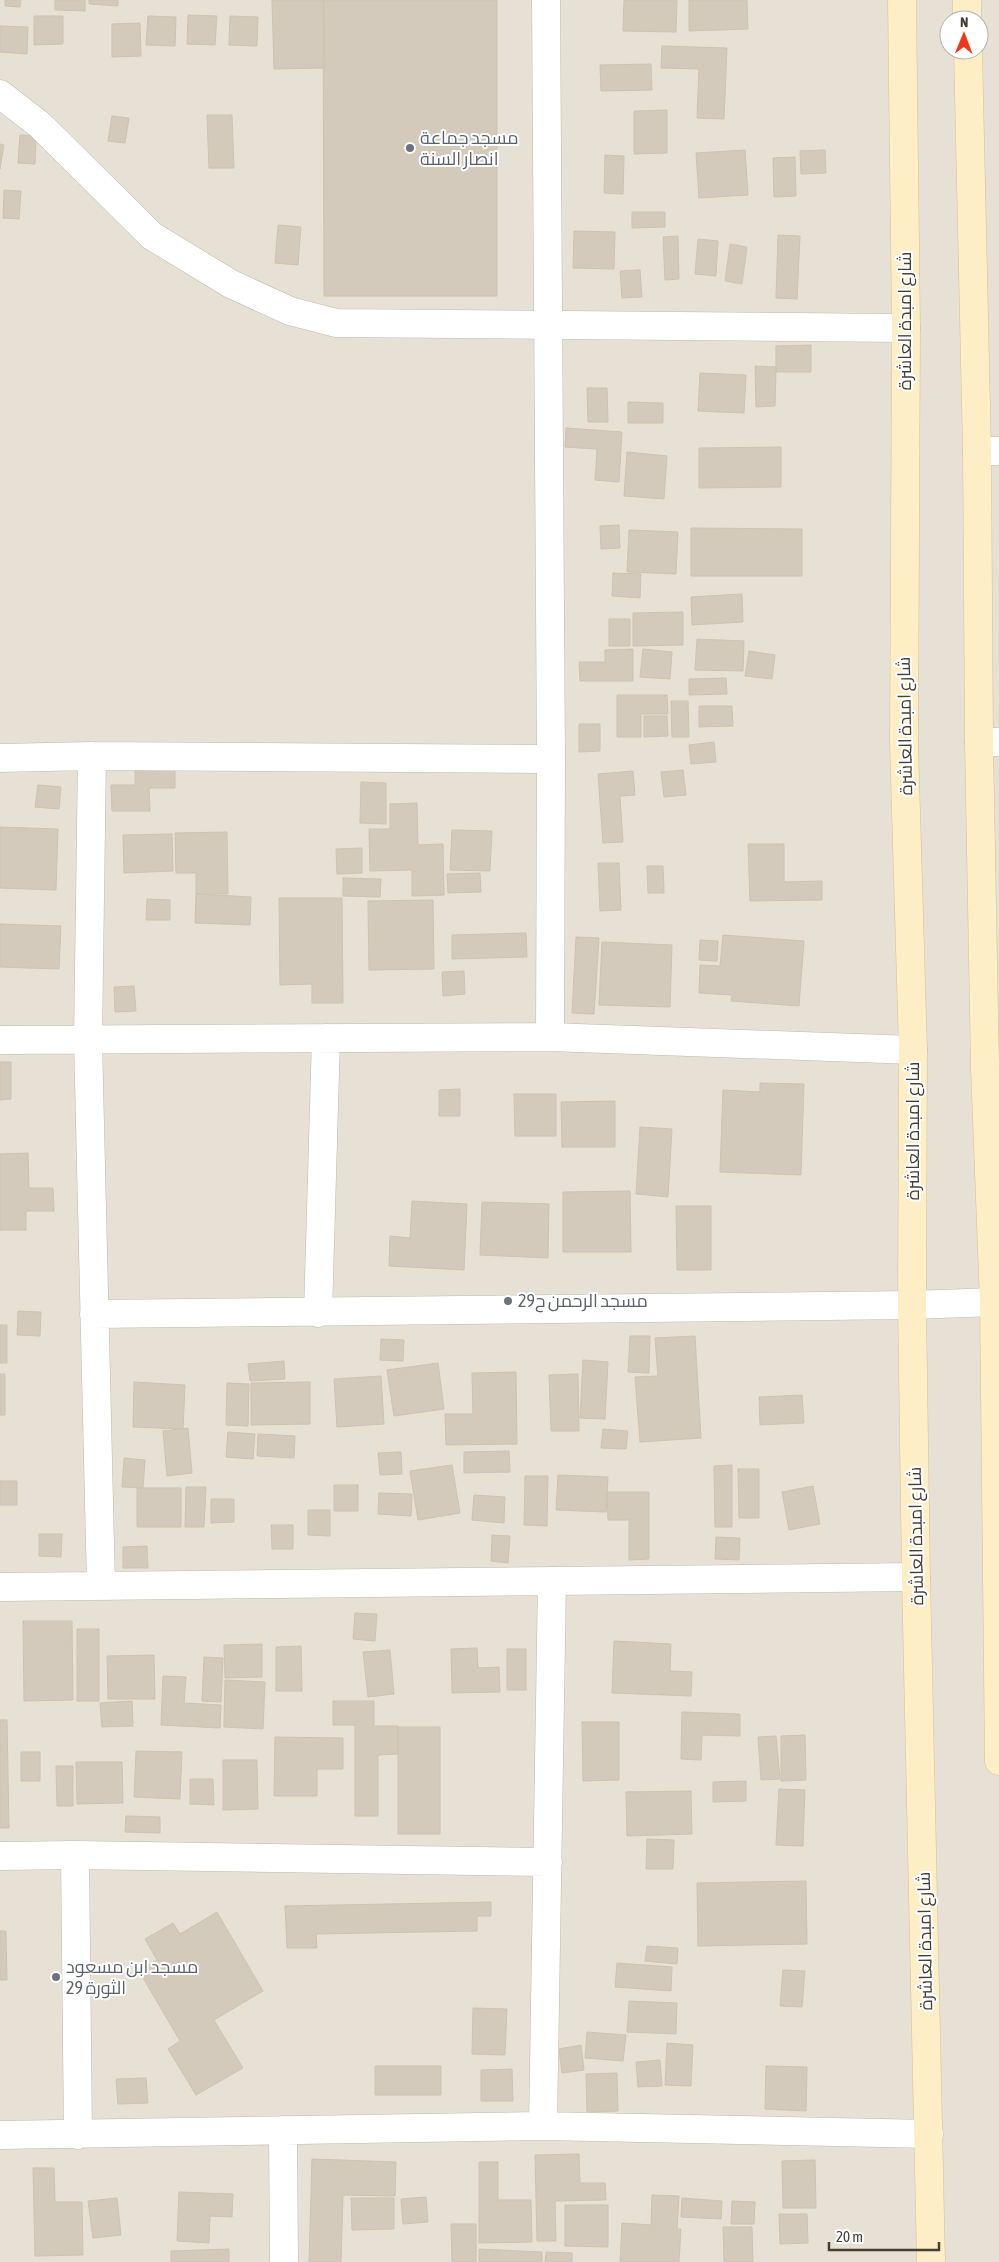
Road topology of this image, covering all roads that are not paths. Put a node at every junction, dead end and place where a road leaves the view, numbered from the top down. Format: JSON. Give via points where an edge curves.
{"nodes":[{"id":1,"x":546,"y":0,"type":"edge"},
{"id":2,"x":902,"y":0,"type":"edge"},
{"id":3,"x":968,"y":60,"type":"edge"},
{"id":4,"x":0,"y":94,"type":"edge"},
{"id":5,"x":549,"y":323,"type":"junction"},
{"id":6,"x":906,"y":328,"type":"junction"},
{"id":7,"x":988,"y":451,"type":"edge"},
{"id":8,"x":989,"y":742,"type":"edge"},
{"id":9,"x":92,"y":756,"type":"junction"},
{"id":10,"x":0,"y":758,"type":"edge"},
{"id":11,"x":551,"y":759,"type":"junction"},
{"id":12,"x":550,"y":1037,"type":"junction"},
{"id":13,"x":326,"y":1038,"type":"junction"},
{"id":14,"x":0,"y":1040,"type":"edge"},
{"id":15,"x":88,"y":1040,"type":"junction"},
{"id":16,"x":913,"y":1050,"type":"junction"},
{"id":17,"x":992,"y":1068,"type":"edge"},
{"id":18,"x":994,"y":1302,"type":"junction"},
{"id":19,"x":912,"y":1305,"type":"junction"},
{"id":20,"x":318,"y":1313,"type":"junction"},
{"id":21,"x":94,"y":1314,"type":"junction"},
{"id":22,"x":916,"y":1577,"type":"junction"},
{"id":23,"x":552,"y":1581,"type":"junction"},
{"id":24,"x":0,"y":1586,"type":"edge"},
{"id":25,"x":101,"y":1586,"type":"junction"},
{"id":26,"x":998,"y":1646,"type":"edge"},
{"id":27,"x":999,"y":1761,"type":"edge"},
{"id":28,"x":75,"y":1855,"type":"junction"},
{"id":29,"x":0,"y":1856,"type":"edge"},
{"id":30,"x":548,"y":1862,"type":"junction"},
{"id":31,"x":543,"y":2126,"type":"junction"},
{"id":32,"x":283,"y":2130,"type":"junction"},
{"id":33,"x":929,"y":2134,"type":"junction"},
{"id":34,"x":78,"y":2135,"type":"junction"},
{"id":35,"x":0,"y":2136,"type":"edge"},
{"id":36,"x":284,"y":2262,"type":"edge"},
{"id":37,"x":931,"y":2262,"type":"edge"}],
"edges":[{"from":1,"to":5,"type":"street"},
{"from":2,"to":6,"type":"main road","name":"شارع امبدة العاشرة"},
{"from":3,"to":7,"type":"main road"},
{"from":4,"to":5,"type":"street","via":[[40,125],[152,236],[231,284],[290,311],[336,323]]},
{"from":5,"to":6,"type":"street"},
{"from":5,"to":11,"type":"street"},
{"from":6,"to":16,"type":"main road","name":"شارع امبدة العاشرة","via":[[904,744]]},
{"from":7,"to":8,"type":"main road"},
{"from":8,"to":17,"type":"main road"},
{"from":9,"to":10,"type":"street"},
{"from":9,"to":11,"type":"street"},
{"from":9,"to":15,"type":"street"},
{"from":11,"to":12,"type":"street"},
{"from":12,"to":13,"type":"street"},
{"from":12,"to":16,"type":"street"},
{"from":13,"to":15,"type":"street"},
{"from":13,"to":20,"type":"street"},
{"from":14,"to":15,"type":"street"},
{"from":15,"to":21,"type":"street"},
{"from":16,"to":19,"type":"main road","name":"شارع امبدة العاشرة"},
{"from":17,"to":18,"type":"main road"},
{"from":18,"to":19,"type":"street"},
{"from":18,"to":26,"type":"main road"},
{"from":19,"to":20,"type":"street"},
{"from":19,"to":22,"type":"main road","name":"شارع امبدة العاشرة"},
{"from":20,"to":21,"type":"street"},
{"from":21,"to":25,"type":"street"},
{"from":22,"to":23,"type":"street"},
{"from":22,"to":33,"type":"main road","name":"شارع امبدة العاشرة"},
{"from":23,"to":25,"type":"street"},
{"from":23,"to":30,"type":"street"},
{"from":24,"to":25,"type":"street"},
{"from":26,"to":27,"type":"main road"},
{"from":28,"to":29,"type":"street"},
{"from":28,"to":30,"type":"street"},
{"from":28,"to":34,"type":"street"},
{"from":30,"to":31,"type":"street"},
{"from":31,"to":32,"type":"street"},
{"from":31,"to":33,"type":"street"},
{"from":32,"to":34,"type":"street"},
{"from":32,"to":36,"type":"street"},
{"from":33,"to":37,"type":"main road","name":"شارع امبدة العاشرة"},
{"from":34,"to":35,"type":"street"}]}
